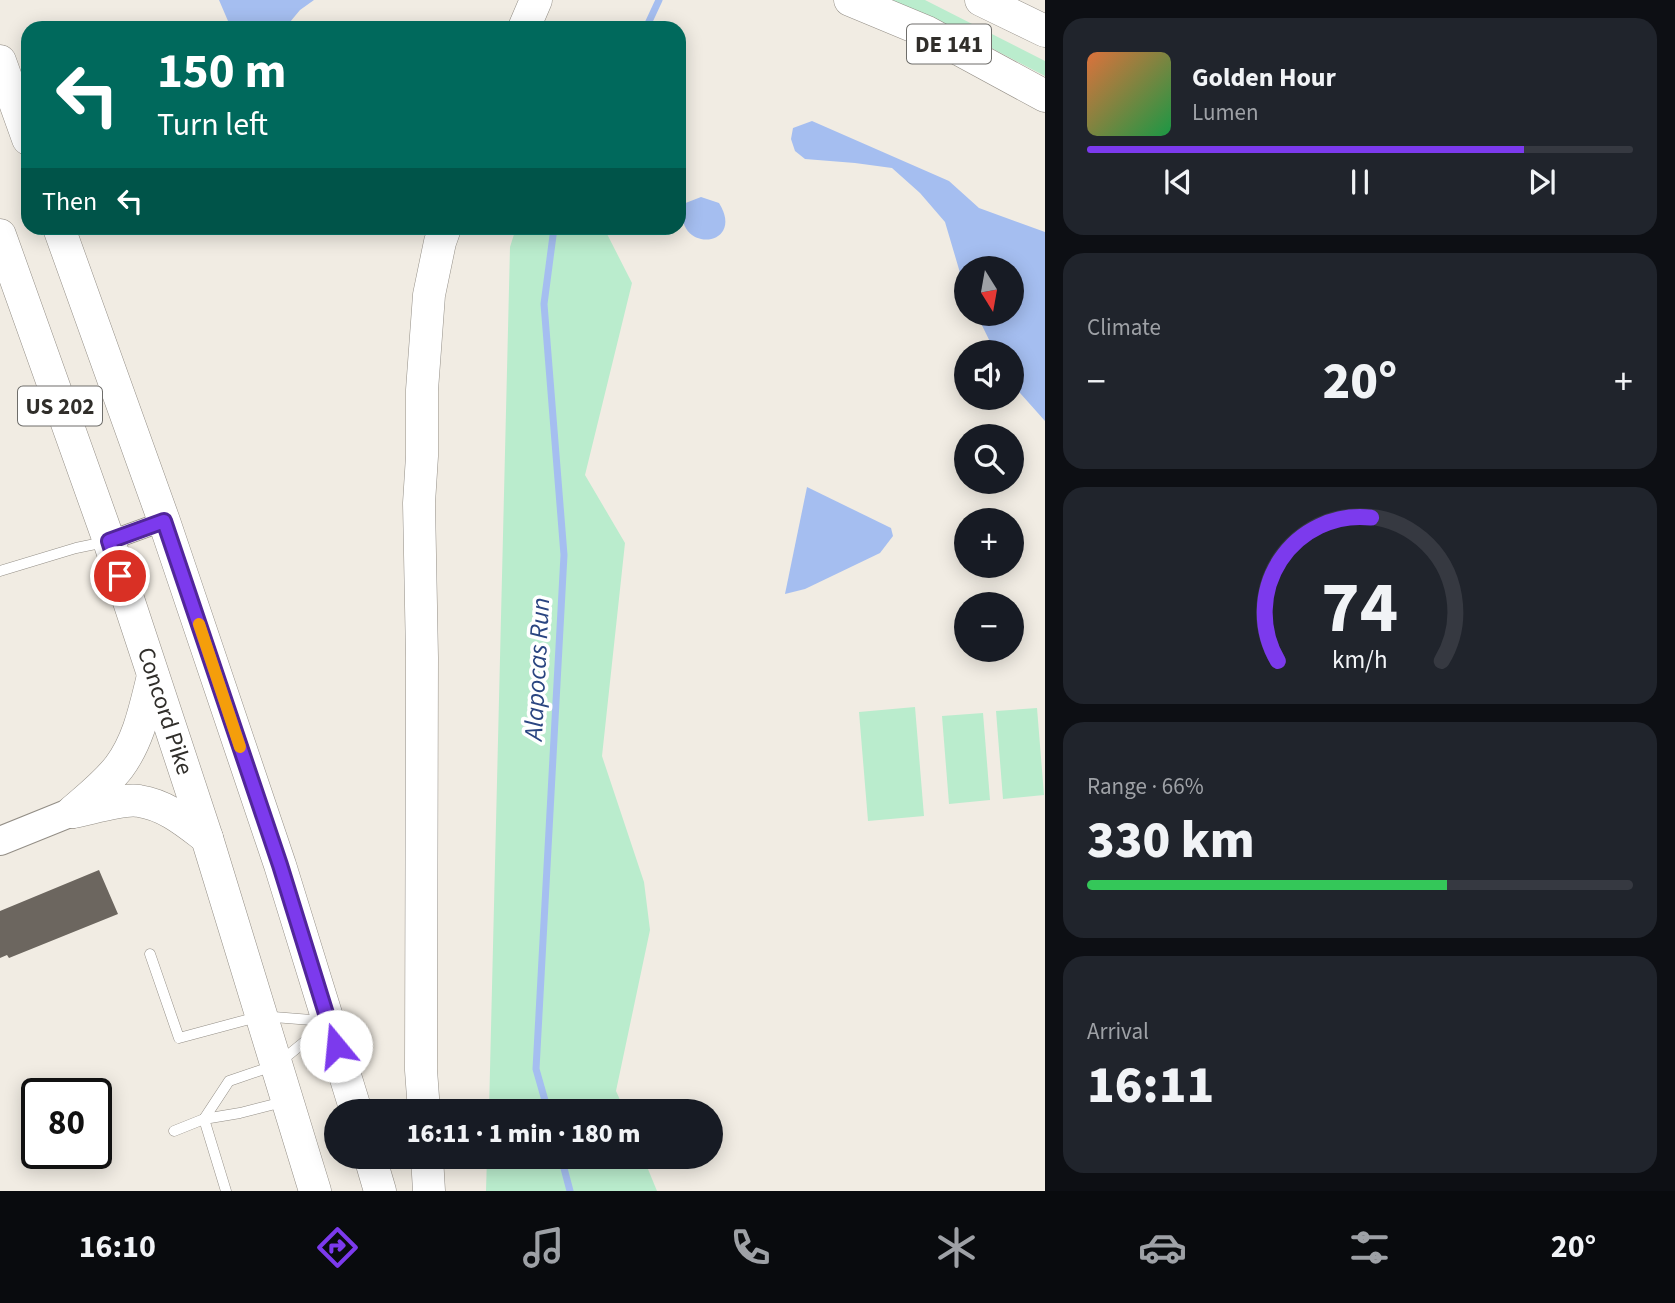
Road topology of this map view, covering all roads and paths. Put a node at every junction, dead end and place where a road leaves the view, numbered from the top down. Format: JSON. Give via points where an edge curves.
{"nodes":[{"id":1,"x":536,"y":0,"type":"edge"},
{"id":2,"x":850,"y":0,"type":"edge"},
{"id":3,"x":981,"y":0,"type":"edge"},
{"id":4,"x":527,"y":21,"type":"edge"},
{"id":5,"x":1045,"y":31,"type":"edge"},
{"id":6,"x":0,"y":61,"type":"edge"},
{"id":7,"x":1045,"y":96,"type":"edge"},
{"id":8,"x":21,"y":120,"type":"edge"},
{"id":9,"x":0,"y":235,"type":"edge"},
{"id":10,"x":62,"y":235,"type":"edge"},
{"id":11,"x":442,"y":235,"type":"edge"},
{"id":12,"x":164,"y":521,"type":"junction"},
{"id":13,"x":109,"y":541,"type":"junction"},
{"id":14,"x":0,"y":571,"type":"edge"},
{"id":15,"x":153,"y":675,"type":"junction"},
{"id":16,"x":72,"y":812,"type":"junction"},
{"id":17,"x":207,"y":838,"type":"junction"},
{"id":18,"x":0,"y":841,"type":"edge"},
{"id":19,"x":150,"y":954,"type":"dead end"},
{"id":20,"x":261,"y":1016,"type":"junction"},
{"id":21,"x":329,"y":1022,"type":"junction"},
{"id":22,"x":276,"y":1065,"type":"junction"},
{"id":23,"x":351,"y":1099,"type":"edge"},
{"id":24,"x":423,"y":1099,"type":"edge"},
{"id":25,"x":287,"y":1101,"type":"junction"},
{"id":26,"x":204,"y":1119,"type":"junction"},
{"id":27,"x":174,"y":1131,"type":"dead end"},
{"id":28,"x":374,"y":1169,"type":"edge"},
{"id":29,"x":428,"y":1169,"type":"edge"},
{"id":30,"x":226,"y":1191,"type":"edge"},
{"id":31,"x":314,"y":1191,"type":"edge"},
{"id":32,"x":380,"y":1191,"type":"edge"},
{"id":33,"x":429,"y":1191,"type":"edge"}],
"edges":[{"from":1,"to":4,"type":"highway"},
{"from":2,"to":7,"type":"highway","number":"DE 141","via":[[927,32]]},
{"from":3,"to":5,"type":"highway","number":"DE 141"},
{"from":6,"to":8,"type":"highway"},
{"from":9,"to":13,"type":"highway","name":"Concord Pike","number":"US 202"},
{"from":10,"to":12,"type":"highway","number":"US 202"},
{"from":11,"to":24,"type":"highway","via":[[429,295],[419,503]]},
{"from":12,"to":13,"type":"street"},
{"from":12,"to":21,"type":"highway","number":"US 202"},
{"from":13,"to":14,"type":"lane"},
{"from":13,"to":15,"type":"highway","name":"Concord Pike","number":"US 202"},
{"from":15,"to":16,"type":"highway","via":[[127,755],[102,786]]},
{"from":15,"to":17,"type":"highway","name":"Concord Pike","number":"US 202"},
{"from":16,"to":17,"type":"highway","via":[[137,800],[175,814]]},
{"from":16,"to":18,"type":"main road"},
{"from":17,"to":20,"type":"highway","name":"Concord Pike","number":"US 202"},
{"from":19,"to":20,"type":"lane","via":[[179,1038]]},
{"from":20,"to":21,"type":"lane"},
{"from":20,"to":22,"type":"highway","name":"Concord Pike","number":"US 202"},
{"from":21,"to":22,"type":"lane"},
{"from":21,"to":23,"type":"highway","number":"US 202"},
{"from":22,"to":25,"type":"highway","name":"Concord Pike","number":"US 202"},
{"from":22,"to":26,"type":"lane","via":[[229,1081]]},
{"from":25,"to":26,"type":"lane"},
{"from":25,"to":31,"type":"highway","name":"Concord Pike","number":"US 202"},
{"from":26,"to":27,"type":"lane"},
{"from":26,"to":30,"type":"lane"},
{"from":28,"to":32,"type":"highway"},
{"from":29,"to":33,"type":"highway"}]}
